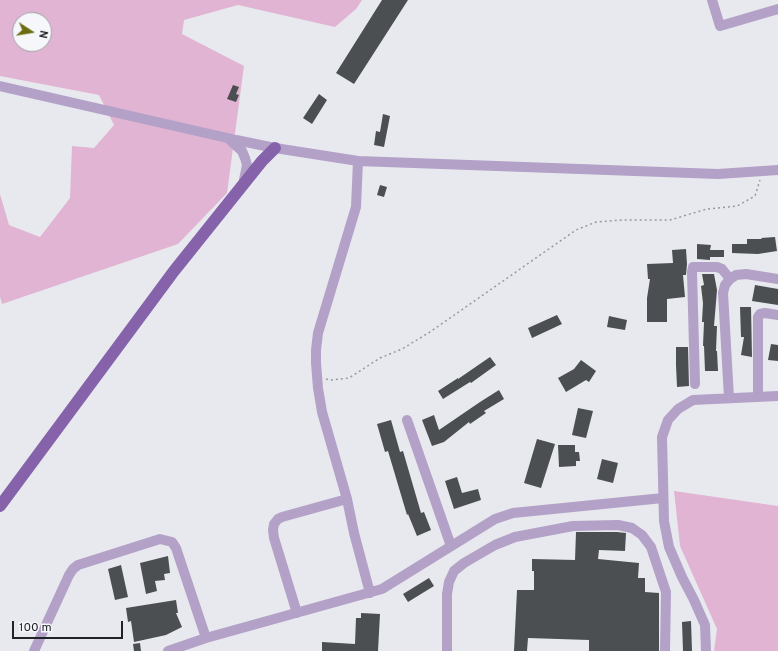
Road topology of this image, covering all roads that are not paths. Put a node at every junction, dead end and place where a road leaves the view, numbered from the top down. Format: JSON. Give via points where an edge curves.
{"nodes":[{"id":1,"x":712,"y":0,"type":"edge"},
{"id":2,"x":778,"y":9,"type":"edge"},
{"id":3,"x":0,"y":86,"type":"edge"},
{"id":4,"x":228,"y":139,"type":"junction"},
{"id":5,"x":275,"y":148,"type":"junction"},
{"id":6,"x":358,"y":161,"type":"junction"},
{"id":7,"x":778,"y":170,"type":"edge"},
{"id":8,"x":243,"y":184,"type":"junction"},
{"id":9,"x":730,"y":279,"type":"junction"},
{"id":10,"x":778,"y":279,"type":"edge"},
{"id":11,"x":778,"y":315,"type":"edge"},
{"id":12,"x":695,"y":384,"type":"dead end"},
{"id":13,"x":778,"y":396,"type":"edge"},
{"id":14,"x":758,"y":397,"type":"junction"},
{"id":15,"x":729,"y":398,"type":"junction"},
{"id":16,"x":407,"y":420,"type":"dead end"},
{"id":17,"x":663,"y":498,"type":"junction"},
{"id":18,"x":347,"y":499,"type":"junction"},
{"id":19,"x":0,"y":506,"type":"edge"},
{"id":20,"x":451,"y":546,"type":"junction"},
{"id":21,"x":370,"y":592,"type":"junction"},
{"id":22,"x":296,"y":613,"type":"junction"},
{"id":23,"x":206,"y":638,"type":"junction"},
{"id":24,"x":34,"y":651,"type":"edge"},
{"id":25,"x":168,"y":651,"type":"edge"},
{"id":26,"x":447,"y":651,"type":"edge"},
{"id":27,"x":665,"y":651,"type":"edge"},
{"id":28,"x":706,"y":651,"type":"edge"}],
"edges":[{"from":1,"to":2,"type":"street","via":[[720,26]]},
{"from":3,"to":4,"type":"street"},
{"from":4,"to":5,"type":"street"},
{"from":4,"to":8,"type":"street","via":[[238,147],[245,158],[247,164]]},
{"from":5,"to":6,"type":"street"},
{"from":5,"to":8,"type":"main road"},
{"from":6,"to":7,"type":"street","via":[[718,174]]},
{"from":6,"to":18,"type":"street","via":[[356,207],[317,340],[316,363],[322,412]]},
{"from":8,"to":19,"type":"main road","via":[[174,271]]},
{"from":9,"to":10,"type":"street","via":[[736,275],[746,274]]},
{"from":9,"to":12,"type":"street","via":[[718,267],[693,267]]},
{"from":9,"to":15,"type":"street","via":[[723,293]]},
{"from":11,"to":14,"type":"street","via":[[765,313],[758,317]]},
{"from":13,"to":14,"type":"street"},
{"from":14,"to":15,"type":"street"},
{"from":15,"to":17,"type":"street","via":[[693,400],[678,408],[668,420],[662,437]]},
{"from":16,"to":20,"type":"street"},
{"from":17,"to":20,"type":"street","via":[[513,513],[496,519]]},
{"from":17,"to":28,"type":"street","via":[[664,521],[670,547],[705,625]]},
{"from":18,"to":21,"type":"street"},
{"from":18,"to":22,"type":"street","via":[[282,517],[274,524],[274,538]]},
{"from":20,"to":21,"type":"street","via":[[382,589]]},
{"from":21,"to":22,"type":"street"},
{"from":22,"to":23,"type":"street"},
{"from":23,"to":24,"type":"street","via":[[176,548],[172,542],[160,539],[78,565],[73,569]]},
{"from":23,"to":25,"type":"street"},
{"from":26,"to":27,"type":"street","via":[[449,582],[454,571],[464,563],[515,537],[573,526],[618,525],[632,528],[642,535],[651,547],[666,592]]}]}
